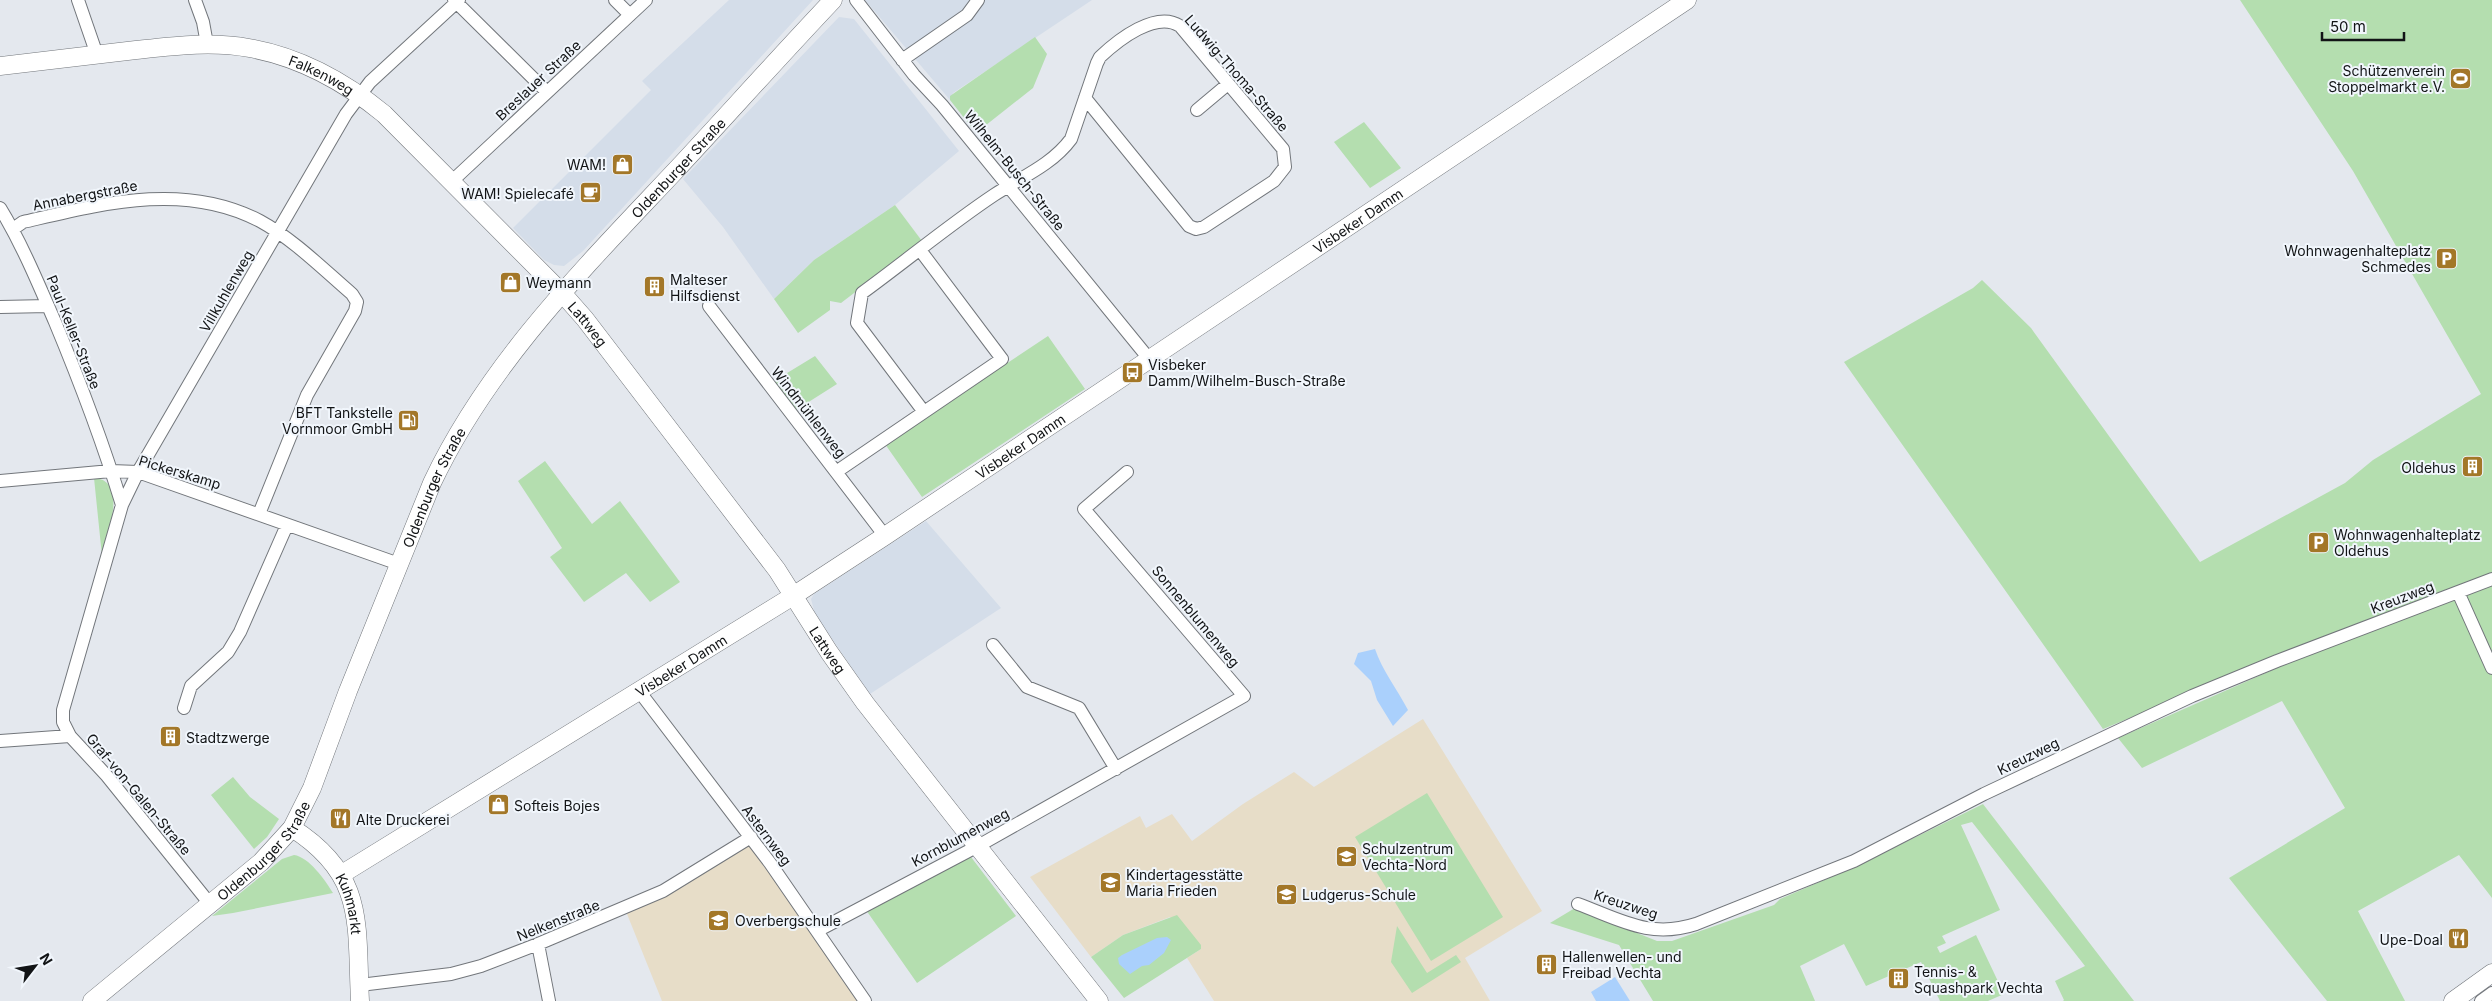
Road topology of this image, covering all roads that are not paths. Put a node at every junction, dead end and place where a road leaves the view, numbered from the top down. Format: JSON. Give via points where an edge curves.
{"nodes":[{"id":1,"x":78,"y":0,"type":"edge"},
{"id":2,"x":195,"y":0,"type":"edge"},
{"id":3,"x":457,"y":0,"type":"edge"},
{"id":4,"x":615,"y":0,"type":"edge"},
{"id":5,"x":646,"y":0,"type":"edge"},
{"id":6,"x":833,"y":0,"type":"edge"},
{"id":7,"x":856,"y":0,"type":"edge"},
{"id":8,"x":978,"y":0,"type":"edge"},
{"id":9,"x":1687,"y":0,"type":"edge"},
{"id":10,"x":630,"y":15,"type":"junction"},
{"id":11,"x":207,"y":44,"type":"junction"},
{"id":12,"x":97,"y":54,"type":"junction"},
{"id":13,"x":902,"y":60,"type":"junction"},
{"id":14,"x":0,"y":66,"type":"edge"},
{"id":15,"x":1228,"y":84,"type":"junction"},
{"id":16,"x":547,"y":92,"type":"junction"},
{"id":17,"x":361,"y":95,"type":"junction"},
{"id":18,"x":1085,"y":98,"type":"junction"},
{"id":19,"x":1197,"y":110,"type":"dead end"},
{"id":20,"x":450,"y":183,"type":"junction"},
{"id":21,"x":1010,"y":187,"type":"junction"},
{"id":22,"x":0,"y":208,"type":"edge"},
{"id":23,"x":13,"y":229,"type":"junction"},
{"id":24,"x":278,"y":232,"type":"junction"},
{"id":25,"x":920,"y":250,"type":"junction"},
{"id":26,"x":563,"y":294,"type":"junction"},
{"id":27,"x":48,"y":306,"type":"junction"},
{"id":28,"x":709,"y":306,"type":"dead end"},
{"id":29,"x":0,"y":307,"type":"edge"},
{"id":30,"x":1150,"y":360,"type":"junction"},
{"id":31,"x":924,"y":412,"type":"junction"},
{"id":32,"x":111,"y":471,"type":"junction"},
{"id":33,"x":138,"y":472,"type":"junction"},
{"id":34,"x":836,"y":472,"type":"junction"},
{"id":35,"x":1128,"y":472,"type":"dead end"},
{"id":36,"x":0,"y":481,"type":"edge"},
{"id":37,"x":122,"y":505,"type":"junction"},
{"id":38,"x":259,"y":514,"type":"junction"},
{"id":39,"x":287,"y":525,"type":"junction"},
{"id":40,"x":885,"y":536,"type":"junction"},
{"id":41,"x":399,"y":564,"type":"junction"},
{"id":42,"x":2492,"y":579,"type":"edge"},
{"id":43,"x":2458,"y":592,"type":"junction"},
{"id":44,"x":793,"y":596,"type":"junction"},
{"id":45,"x":993,"y":645,"type":"dead end"},
{"id":46,"x":2492,"y":668,"type":"edge"},
{"id":47,"x":639,"y":691,"type":"junction"},
{"id":48,"x":184,"y":708,"type":"dead end"},
{"id":49,"x":1190,"y":727,"type":"joint"},
{"id":50,"x":70,"y":736,"type":"junction"},
{"id":51,"x":0,"y":741,"type":"edge"},
{"id":52,"x":1116,"y":769,"type":"junction"},
{"id":53,"x":292,"y":828,"type":"junction"},
{"id":54,"x":751,"y":837,"type":"junction"},
{"id":55,"x":978,"y":846,"type":"junction"},
{"id":56,"x":342,"y":874,"type":"junction"},
{"id":57,"x":210,"y":904,"type":"junction"},
{"id":58,"x":1578,"y":904,"type":"dead end"},
{"id":59,"x":817,"y":931,"type":"junction"},
{"id":60,"x":538,"y":944,"type":"junction"},
{"id":61,"x":2492,"y":973,"type":"edge"},
{"id":62,"x":360,"y":993,"type":"edge"},
{"id":63,"x":2492,"y":993,"type":"edge"},
{"id":64,"x":2462,"y":998,"type":"edge"},
{"id":65,"x":92,"y":1001,"type":"edge"},
{"id":66,"x":549,"y":1001,"type":"edge"},
{"id":67,"x":865,"y":1001,"type":"edge"},
{"id":68,"x":1099,"y":1001,"type":"edge"},
{"id":69,"x":2481,"y":1001,"type":"edge"}],
"edges":[{"from":1,"to":12,"type":"street"},
{"from":2,"to":11,"type":"street"},
{"from":3,"to":16,"type":"street"},
{"from":3,"to":17,"type":"street","name":"Villkuhlenweg","via":[[370,82]]},
{"from":4,"to":10,"type":"street"},
{"from":5,"to":10,"type":"street","name":"Breslauer Straße"},
{"from":6,"to":26,"type":"street","name":"Oldenburger Straße"},
{"from":7,"to":13,"type":"street","name":"Wilhelm-Busch-Straße"},
{"from":8,"to":13,"type":"street","via":[[967,15]]},
{"from":9,"to":30,"type":"street","name":"Visbeker Damm"},
{"from":10,"to":16,"type":"street","name":"Breslauer Straße"},
{"from":11,"to":12,"type":"street","name":"Falkenweg"},
{"from":11,"to":17,"type":"street","name":"Falkenweg","via":[[248,47],[273,53],[303,63]]},
{"from":12,"to":14,"type":"street","name":"Falkenweg"},
{"from":13,"to":21,"type":"street","name":"Wilhelm-Busch-Straße"},
{"from":15,"to":18,"type":"street","name":"Ludwig-Thoma-Straße","via":[[1180,26],[1173,21],[1152,22],[1100,57]]},
{"from":15,"to":18,"type":"street","name":"Ludwig-Thoma-Straße","via":[[1283,149],[1285,167],[1274,180],[1204,227],[1196,229],[1189,226]]},
{"from":15,"to":19,"type":"street"},
{"from":16,"to":20,"type":"street","name":"Breslauer Straße"},
{"from":17,"to":20,"type":"street","name":"Falkenweg","via":[[384,114]]},
{"from":17,"to":24,"type":"street","name":"Villkuhlenweg","via":[[346,114]]},
{"from":18,"to":21,"type":"street","name":"Ludwig-Thoma-Straße","via":[[1071,139],[1023,180]]},
{"from":20,"to":26,"type":"street","name":"Falkenweg"},
{"from":21,"to":25,"type":"street","name":"Ludwig-Thoma-Straße"},
{"from":21,"to":30,"type":"street","name":"Wilhelm-Busch-Straße"},
{"from":22,"to":23,"type":"street","name":"Paul-Keller-Straße"},
{"from":23,"to":24,"type":"street","name":"Annabergstraße","via":[[23,222],[106,204],[188,198],[230,208]]},
{"from":23,"to":27,"type":"street","name":"Paul-Keller-Straße"},
{"from":24,"to":33,"type":"street","name":"Villkuhlenweg"},
{"from":24,"to":38,"type":"street","name":"Annabergstraße","via":[[352,294],[357,302],[355,311],[306,395]]},
{"from":25,"to":31,"type":"street","name":"Ludwig-Thoma-Straße","via":[[862,293],[857,323]]},
{"from":25,"to":31,"type":"street","via":[[1002,359]]},
{"from":26,"to":41,"type":"street","name":"Oldenburger Straße","via":[[505,360],[461,428],[432,483]]},
{"from":26,"to":44,"type":"street","name":"Lattweg","via":[[748,531]]},
{"from":27,"to":29,"type":"street"},
{"from":27,"to":32,"type":"street","name":"Paul-Keller-Straße"},
{"from":28,"to":34,"type":"street","name":"Windmühlenweg"},
{"from":30,"to":40,"type":"street","name":"Visbeker Damm"},
{"from":31,"to":34,"type":"street"},
{"from":32,"to":33,"type":"street","name":"Pickerskamp"},
{"from":32,"to":36,"type":"street","name":"Pickerskamp"},
{"from":32,"to":37,"type":"street"},
{"from":33,"to":37,"type":"street","name":"Villkuhlenweg"},
{"from":33,"to":38,"type":"street","name":"Pickerskamp"},
{"from":34,"to":40,"type":"street","name":"Windmühlenweg"},
{"from":35,"to":49,"type":"street","name":"Sonnenblumenweg","via":[[1084,509],[1244,696]]},
{"from":37,"to":50,"type":"street","name":"Villkuhlenweg","via":[[64,710],[63,722]]},
{"from":38,"to":39,"type":"street","name":"Pickerskamp"},
{"from":39,"to":41,"type":"street","name":"Pickerskamp"},
{"from":39,"to":48,"type":"street","via":[[240,632],[228,652],[191,686]]},
{"from":40,"to":44,"type":"street","name":"Visbeker Damm"},
{"from":41,"to":53,"type":"street","name":"Oldenburger Straße","via":[[312,788]]},
{"from":42,"to":43,"type":"street","name":"Kreuzweg"},
{"from":43,"to":46,"type":"street"},
{"from":43,"to":58,"type":"street","name":"Kreuzweg","via":[[2192,696],[1984,794],[1854,860],[1696,924],[1677,930],[1654,931]]},
{"from":44,"to":47,"type":"street","name":"Visbeker Damm"},
{"from":44,"to":55,"type":"street","name":"Lattweg","via":[[844,675]]},
{"from":45,"to":52,"type":"street","via":[[1026,687],[1079,708]]},
{"from":47,"to":54,"type":"street","name":"Asternweg"},
{"from":47,"to":56,"type":"street","name":"Visbeker Damm"},
{"from":49,"to":52,"type":"street","name":"Kornblumenweg"},
{"from":50,"to":51,"type":"street","name":"Graf-von-Galen-Straße"},
{"from":50,"to":57,"type":"street","name":"Graf-von-Galen-Straße","via":[[107,776]]},
{"from":52,"to":55,"type":"street","name":"Kornblumenweg"},
{"from":53,"to":56,"type":"street","name":"Kuhmarkt","via":[[319,847]]},
{"from":53,"to":57,"type":"street","name":"Oldenburger Straße","via":[[261,862]]},
{"from":54,"to":59,"type":"street","name":"Asternweg"},
{"from":54,"to":60,"type":"street","name":"Nelkenstraße","via":[[663,891]]},
{"from":55,"to":59,"type":"street","name":"Kornblumenweg"},
{"from":55,"to":68,"type":"street","name":"Lattweg"},
{"from":56,"to":62,"type":"street","name":"Kuhmarkt","via":[[357,919]]},
{"from":57,"to":65,"type":"street","name":"Oldenburger Straße"},
{"from":59,"to":67,"type":"street","name":"Asternweg"},
{"from":60,"to":62,"type":"street","name":"Nelkenstraße","via":[[481,966]]},
{"from":60,"to":66,"type":"street"},
{"from":61,"to":64,"type":"street"},
{"from":63,"to":69,"type":"street"}]}
